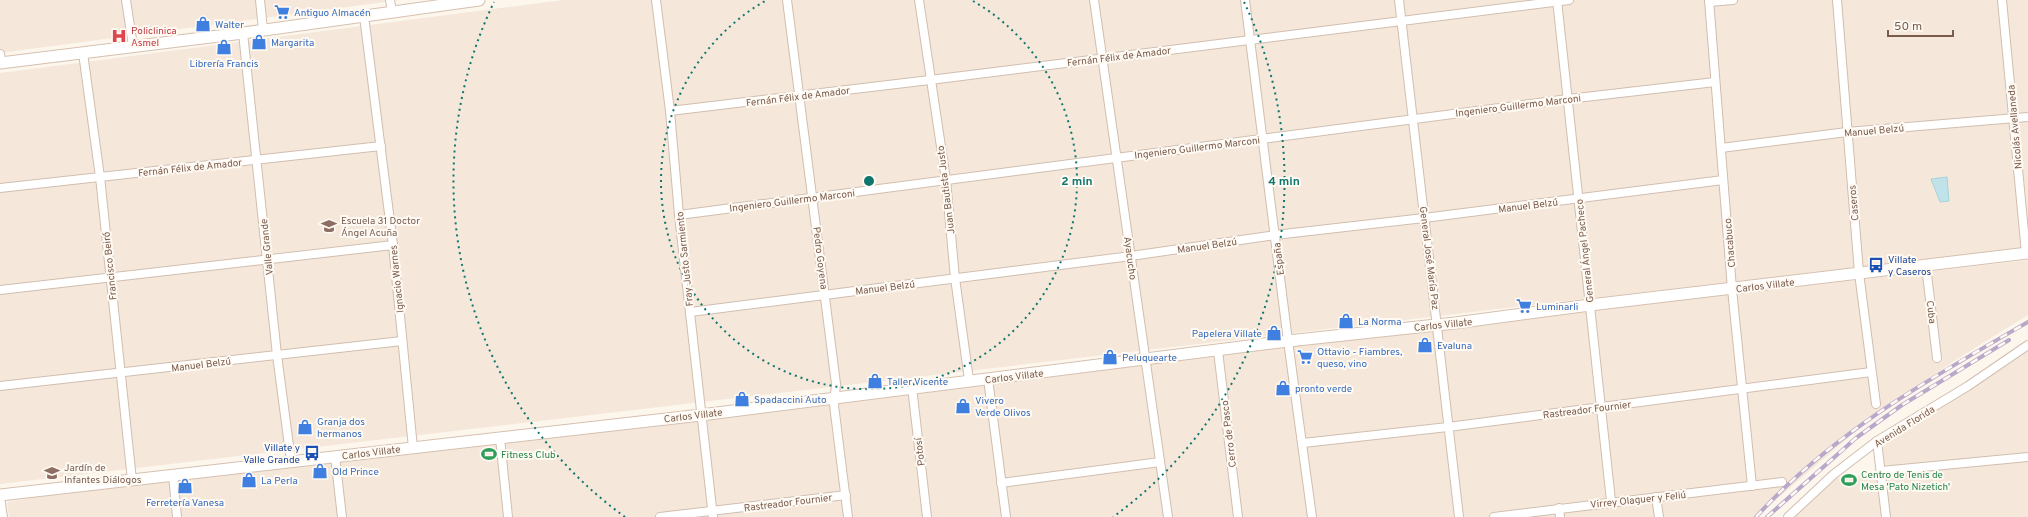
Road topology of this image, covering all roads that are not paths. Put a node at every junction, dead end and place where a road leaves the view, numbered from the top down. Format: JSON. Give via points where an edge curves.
{"nodes":[{"id":1,"x":126,"y":0,"type":"edge"},
{"id":2,"x":260,"y":0,"type":"edge"},
{"id":3,"x":390,"y":0,"type":"edge"},
{"id":4,"x":479,"y":0,"type":"edge"},
{"id":5,"x":656,"y":0,"type":"edge"},
{"id":6,"x":786,"y":0,"type":"edge"},
{"id":7,"x":919,"y":0,"type":"edge"},
{"id":8,"x":1094,"y":0,"type":"edge"},
{"id":9,"x":1245,"y":0,"type":"edge"},
{"id":10,"x":1399,"y":0,"type":"edge"},
{"id":11,"x":1569,"y":0,"type":"edge"},
{"id":12,"x":1733,"y":0,"type":"edge"},
{"id":13,"x":1837,"y":0,"type":"edge"},
{"id":14,"x":2002,"y":0,"type":"edge"},
{"id":15,"x":1557,"y":1,"type":"edge"},
{"id":16,"x":1709,"y":1,"type":"edge"},
{"id":17,"x":392,"y":12,"type":"junction"},
{"id":18,"x":364,"y":16,"type":"junction"},
{"id":19,"x":1402,"y":21,"type":"junction"},
{"id":20,"x":263,"y":30,"type":"junction"},
{"id":21,"x":243,"y":33,"type":"junction"},
{"id":22,"x":1250,"y":39,"type":"junction"},
{"id":23,"x":133,"y":46,"type":"junction"},
{"id":24,"x":82,"y":53,"type":"junction"},
{"id":25,"x":1102,"y":58,"type":"junction"},
{"id":26,"x":1,"y":60,"type":"edge"},
{"id":27,"x":930,"y":80,"type":"junction"},
{"id":28,"x":1715,"y":82,"type":"junction"},
{"id":29,"x":799,"y":95,"type":"junction"},
{"id":30,"x":1568,"y":99,"type":"junction"},
{"id":31,"x":670,"y":111,"type":"junction"},
{"id":32,"x":2028,"y":117,"type":"edge"},
{"id":33,"x":2013,"y":118,"type":"junction"},
{"id":34,"x":1413,"y":119,"type":"junction"},
{"id":35,"x":1846,"y":132,"type":"junction"},
{"id":36,"x":1262,"y":139,"type":"junction"},
{"id":37,"x":381,"y":146,"type":"junction"},
{"id":38,"x":1721,"y":148,"type":"junction"},
{"id":39,"x":1117,"y":158,"type":"junction"},
{"id":40,"x":256,"y":160,"type":"junction"},
{"id":41,"x":100,"y":177,"type":"junction"},
{"id":42,"x":946,"y":180,"type":"junction"},
{"id":43,"x":1724,"y":180,"type":"junction"},
{"id":44,"x":0,"y":188,"type":"edge"},
{"id":45,"x":813,"y":197,"type":"junction"},
{"id":46,"x":1578,"y":199,"type":"junction"},
{"id":47,"x":679,"y":215,"type":"junction"},
{"id":48,"x":1424,"y":218,"type":"junction"},
{"id":49,"x":1275,"y":235,"type":"junction"},
{"id":50,"x":393,"y":245,"type":"junction"},
{"id":51,"x":2027,"y":253,"type":"edge"},
{"id":52,"x":1131,"y":256,"type":"junction"},
{"id":53,"x":268,"y":260,"type":"junction"},
{"id":54,"x":1926,"y":266,"type":"junction"},
{"id":55,"x":1859,"y":273,"type":"junction"},
{"id":56,"x":111,"y":277,"type":"junction"},
{"id":57,"x":955,"y":278,"type":"junction"},
{"id":58,"x":1732,"y":289,"type":"junction"},
{"id":59,"x":0,"y":290,"type":"edge"},
{"id":60,"x":825,"y":295,"type":"junction"},
{"id":61,"x":1590,"y":305,"type":"junction"},
{"id":62,"x":690,"y":312,"type":"junction"},
{"id":63,"x":1438,"y":324,"type":"junction"},
{"id":64,"x":1288,"y":340,"type":"junction"},
{"id":65,"x":402,"y":341,"type":"junction"},
{"id":66,"x":2028,"y":345,"type":"edge"},
{"id":67,"x":1218,"y":350,"type":"junction"},
{"id":68,"x":277,"y":356,"type":"junction"},
{"id":69,"x":1938,"y":358,"type":"dead end"},
{"id":70,"x":1147,"y":360,"type":"junction"},
{"id":71,"x":1871,"y":372,"type":"junction"},
{"id":72,"x":121,"y":373,"type":"junction"},
{"id":73,"x":988,"y":379,"type":"junction"},
{"id":74,"x":969,"y":380,"type":"junction"},
{"id":75,"x":0,"y":386,"type":"edge"},
{"id":76,"x":912,"y":387,"type":"junction"},
{"id":77,"x":1743,"y":389,"type":"junction"},
{"id":78,"x":835,"y":397,"type":"junction"},
{"id":79,"x":1876,"y":404,"type":"dead end"},
{"id":80,"x":1601,"y":407,"type":"junction"},
{"id":81,"x":702,"y":414,"type":"junction"},
{"id":82,"x":1448,"y":427,"type":"junction"},
{"id":83,"x":500,"y":438,"type":"junction"},
{"id":84,"x":1877,"y":441,"type":"junction"},
{"id":85,"x":1303,"y":443,"type":"junction"},
{"id":86,"x":413,"y":448,"type":"junction"},
{"id":87,"x":335,"y":456,"type":"junction"},
{"id":88,"x":2028,"y":457,"type":"edge"},
{"id":89,"x":291,"y":462,"type":"junction"},
{"id":90,"x":1160,"y":462,"type":"junction"},
{"id":91,"x":1881,"y":471,"type":"junction"},
{"id":92,"x":173,"y":475,"type":"junction"},
{"id":93,"x":132,"y":480,"type":"junction"},
{"id":94,"x":1782,"y":482,"type":"dead end"},
{"id":95,"x":1001,"y":483,"type":"junction"},
{"id":96,"x":1752,"y":486,"type":"junction"},
{"id":97,"x":846,"y":495,"type":"junction"},
{"id":98,"x":0,"y":496,"type":"edge"},
{"id":99,"x":1656,"y":497,"type":"junction"},
{"id":100,"x":1611,"y":501,"type":"junction"},
{"id":101,"x":1559,"y":508,"type":"junction"},
{"id":102,"x":713,"y":514,"type":"edge"},
{"id":103,"x":3,"y":517,"type":"edge"},
{"id":104,"x":177,"y":517,"type":"edge"},
{"id":105,"x":342,"y":517,"type":"edge"},
{"id":106,"x":508,"y":517,"type":"edge"},
{"id":107,"x":660,"y":517,"type":"edge"},
{"id":108,"x":848,"y":517,"type":"edge"},
{"id":109,"x":927,"y":517,"type":"edge"},
{"id":110,"x":1006,"y":517,"type":"edge"},
{"id":111,"x":1168,"y":517,"type":"edge"},
{"id":112,"x":1238,"y":517,"type":"edge"},
{"id":113,"x":1312,"y":517,"type":"edge"},
{"id":114,"x":1459,"y":517,"type":"edge"},
{"id":115,"x":1494,"y":517,"type":"edge"},
{"id":116,"x":1560,"y":517,"type":"edge"},
{"id":117,"x":1659,"y":517,"type":"edge"},
{"id":118,"x":1788,"y":517,"type":"edge"},
{"id":119,"x":1886,"y":517,"type":"edge"}],
"edges":[{"from":1,"to":23,"type":"street"},
{"from":2,"to":20,"type":"street"},
{"from":3,"to":17,"type":"street"},
{"from":4,"to":17,"type":"street"},
{"from":5,"to":31,"type":"street","name":"Fray Justo Sarmiento"},
{"from":6,"to":29,"type":"street","name":"Pedro Goyena"},
{"from":7,"to":27,"type":"street","name":"Juan Bautista Justo"},
{"from":8,"to":25,"type":"street","name":"Ayacucho"},
{"from":9,"to":22,"type":"street","name":"España"},
{"from":10,"to":19,"type":"street","name":"General José María Paz"},
{"from":11,"to":15,"type":"street","name":"Fernán Félix de Amador"},
{"from":12,"to":16,"type":"street"},
{"from":13,"to":35,"type":"street","name":"Caseros"},
{"from":14,"to":33,"type":"street","name":"Nicolás Avellaneda"},
{"from":15,"to":19,"type":"street","name":"Fernán Félix de Amador"},
{"from":15,"to":30,"type":"street","name":"General Ángel Pacheco"},
{"from":16,"to":28,"type":"street","name":"Chacabuco"},
{"from":17,"to":18,"type":"street"},
{"from":18,"to":20,"type":"street"},
{"from":18,"to":37,"type":"street","name":"Ignacio Warnes"},
{"from":19,"to":22,"type":"street","name":"Fernán Félix de Amador"},
{"from":19,"to":34,"type":"street","name":"General José María Paz"},
{"from":20,"to":21,"type":"street"},
{"from":21,"to":23,"type":"street"},
{"from":21,"to":40,"type":"street","name":"Valle Grande"},
{"from":22,"to":25,"type":"street","name":"Fernán Félix de Amador"},
{"from":22,"to":36,"type":"street","name":"España"},
{"from":23,"to":24,"type":"street"},
{"from":24,"to":26,"type":"street"},
{"from":24,"to":41,"type":"street","name":"Francisco Beiró"},
{"from":25,"to":27,"type":"street","name":"Fernán Félix de Amador"},
{"from":25,"to":39,"type":"street","name":"Ayacucho"},
{"from":27,"to":29,"type":"street","name":"Fernán Félix de Amador"},
{"from":27,"to":42,"type":"street","name":"Juan Bautista Justo"},
{"from":28,"to":30,"type":"street","name":"Ingeniero Guillermo Marconi"},
{"from":28,"to":38,"type":"street","name":"Chacabuco"},
{"from":29,"to":31,"type":"street","name":"Fernán Félix de Amador"},
{"from":29,"to":45,"type":"street","name":"Pedro Goyena"},
{"from":30,"to":34,"type":"street","name":"Ingeniero Guillermo Marconi"},
{"from":30,"to":46,"type":"street","name":"General Ángel Pacheco"},
{"from":31,"to":47,"type":"street","name":"Fray Justo Sarmiento"},
{"from":32,"to":33,"type":"street","name":"Manuel Belzú"},
{"from":33,"to":35,"type":"street","name":"Manuel Belzú"},
{"from":33,"to":51,"type":"street","name":"Nicolás Avellaneda"},
{"from":34,"to":36,"type":"street","name":"Ingeniero Guillermo Marconi"},
{"from":34,"to":48,"type":"street","name":"General José María Paz"},
{"from":35,"to":38,"type":"street","name":"Manuel Belzú"},
{"from":35,"to":55,"type":"street","name":"Caseros"},
{"from":36,"to":39,"type":"street","name":"Ingeniero Guillermo Marconi"},
{"from":36,"to":49,"type":"street","name":"España"},
{"from":37,"to":40,"type":"street","name":"Fernán Félix de Amador"},
{"from":37,"to":50,"type":"street","name":"Ignacio Warnes"},
{"from":38,"to":43,"type":"street","name":"Chacabuco"},
{"from":39,"to":42,"type":"street","name":"Ingeniero Guillermo Marconi"},
{"from":39,"to":52,"type":"street","name":"Ayacucho"},
{"from":40,"to":41,"type":"street","name":"Fernán Félix de Amador"},
{"from":40,"to":53,"type":"street","name":"Valle Grande"},
{"from":41,"to":44,"type":"street","name":"Fernán Félix de Amador"},
{"from":41,"to":56,"type":"street","name":"Francisco Beiró"},
{"from":42,"to":45,"type":"street","name":"Ingeniero Guillermo Marconi"},
{"from":42,"to":57,"type":"street","name":"Juan Bautista Justo"},
{"from":43,"to":46,"type":"street","name":"Manuel Belzú"},
{"from":43,"to":58,"type":"street","name":"Chacabuco"},
{"from":45,"to":47,"type":"street","name":"Ingeniero Guillermo Marconi"},
{"from":45,"to":60,"type":"street","name":"Pedro Goyena"},
{"from":46,"to":48,"type":"street","name":"Manuel Belzú"},
{"from":46,"to":61,"type":"street","name":"General Ángel Pacheco"},
{"from":47,"to":62,"type":"street","name":"Fray Justo Sarmiento"},
{"from":48,"to":49,"type":"street","name":"Manuel Belzú"},
{"from":48,"to":63,"type":"street","name":"General José María Paz"},
{"from":49,"to":52,"type":"street","name":"Manuel Belzú"},
{"from":49,"to":64,"type":"street","name":"España"},
{"from":50,"to":53,"type":"street"},
{"from":50,"to":65,"type":"street","name":"Ignacio Warnes"},
{"from":51,"to":54,"type":"street","name":"Carlos Villate"},
{"from":52,"to":57,"type":"street","name":"Manuel Belzú"},
{"from":52,"to":70,"type":"street","name":"Ayacucho"},
{"from":53,"to":56,"type":"street"},
{"from":53,"to":68,"type":"street","name":"Valle Grande"},
{"from":54,"to":55,"type":"street","name":"Carlos Villate"},
{"from":54,"to":69,"type":"street","name":"Cuba"},
{"from":55,"to":58,"type":"street","name":"Carlos Villate"},
{"from":55,"to":71,"type":"street","name":"Caseros"},
{"from":56,"to":59,"type":"street"},
{"from":56,"to":72,"type":"street","name":"Francisco Beiró"},
{"from":57,"to":60,"type":"street","name":"Manuel Belzú"},
{"from":57,"to":74,"type":"street","name":"Juan Bautista Justo"},
{"from":58,"to":61,"type":"street","name":"Carlos Villate"},
{"from":58,"to":77,"type":"street","name":"Chacabuco"},
{"from":60,"to":62,"type":"street","name":"Manuel Belzú"},
{"from":60,"to":78,"type":"street","name":"Pedro Goyena","via":[[836,384]]},
{"from":61,"to":63,"type":"street","name":"Carlos Villate"},
{"from":61,"to":80,"type":"street","name":"General Ángel Pacheco"},
{"from":62,"to":81,"type":"street","name":"Fray Justo Sarmiento"},
{"from":63,"to":64,"type":"street","name":"Carlos Villate"},
{"from":63,"to":82,"type":"street","name":"General José María Paz"},
{"from":64,"to":67,"type":"street","name":"Carlos Villate"},
{"from":64,"to":85,"type":"street","name":"España"},
{"from":65,"to":68,"type":"street","name":"Manuel Belzú"},
{"from":65,"to":86,"type":"street","name":"Ignacio Warnes"},
{"from":66,"to":84,"type":"street","name":"Avenida Florida","via":[[1968,386]]},
{"from":67,"to":70,"type":"street","name":"Carlos Villate"},
{"from":67,"to":112,"type":"street","name":"Cerro de Pasco"},
{"from":68,"to":72,"type":"street","name":"Manuel Belzú"},
{"from":68,"to":89,"type":"street","name":"Valle Grande"},
{"from":70,"to":73,"type":"street","name":"Carlos Villate"},
{"from":70,"to":90,"type":"street","name":"Ayacucho"},
{"from":71,"to":77,"type":"street","name":"Rastreador Fournier"},
{"from":71,"to":79,"type":"street","name":"Caseros"},
{"from":72,"to":75,"type":"street","name":"Manuel Belzú"},
{"from":72,"to":93,"type":"street","name":"Francisco Beiró"},
{"from":73,"to":74,"type":"street","name":"Carlos Villate"},
{"from":73,"to":95,"type":"street"},
{"from":74,"to":76,"type":"street","name":"Carlos Villate"},
{"from":76,"to":78,"type":"street","name":"Carlos Villate"},
{"from":76,"to":109,"type":"street","name":"Potosí"},
{"from":77,"to":80,"type":"street","name":"Rastreador Fournier"},
{"from":77,"to":96,"type":"street","name":"Chacabuco"},
{"from":78,"to":81,"type":"street","name":"Carlos Villate"},
{"from":78,"to":97,"type":"street","name":"Pedro Goyena"},
{"from":80,"to":82,"type":"street","name":"Rastreador Fournier"},
{"from":80,"to":100,"type":"street","name":"General Ángel Pacheco"},
{"from":81,"to":83,"type":"street","name":"Carlos Villate"},
{"from":81,"to":102,"type":"street","name":"Fray Justo Sarmiento"},
{"from":82,"to":85,"type":"street","name":"Rastreador Fournier"},
{"from":82,"to":114,"type":"street","name":"General José María Paz"},
{"from":83,"to":86,"type":"street","name":"Carlos Villate"},
{"from":83,"to":106,"type":"street"},
{"from":84,"to":91,"type":"street"},
{"from":84,"to":118,"type":"street","name":"Avenida Florida","via":[[1834,474]]},
{"from":85,"to":113,"type":"street","name":"España"},
{"from":86,"to":87,"type":"street","name":"Carlos Villate"},
{"from":87,"to":89,"type":"street","name":"Carlos Villate"},
{"from":87,"to":105,"type":"street"},
{"from":88,"to":91,"type":"street"},
{"from":89,"to":92,"type":"street","name":"Carlos Villate"},
{"from":90,"to":95,"type":"street"},
{"from":90,"to":111,"type":"street","name":"Ayacucho"},
{"from":91,"to":119,"type":"street"},
{"from":92,"to":93,"type":"street","name":"Carlos Villate"},
{"from":92,"to":104,"type":"street"},
{"from":93,"to":98,"type":"street","name":"Carlos Villate"},
{"from":94,"to":96,"type":"street","name":"Virrey Olaguer y Feliú"},
{"from":95,"to":110,"type":"street"},
{"from":96,"to":99,"type":"street","name":"Virrey Olaguer y Feliú"},
{"from":97,"to":102,"type":"street","name":"Rastreador Fournier"},
{"from":97,"to":108,"type":"street","name":"Pedro Goyena"},
{"from":98,"to":103,"type":"street"},
{"from":99,"to":100,"type":"street","name":"Virrey Olaguer y Feliú"},
{"from":99,"to":117,"type":"street"},
{"from":100,"to":101,"type":"street","name":"Virrey Olaguer y Feliú"},
{"from":101,"to":115,"type":"street","name":"Virrey Olaguer y Feliú"},
{"from":101,"to":116,"type":"street"},
{"from":102,"to":107,"type":"street","name":"Rastreador Fournier"}]}
